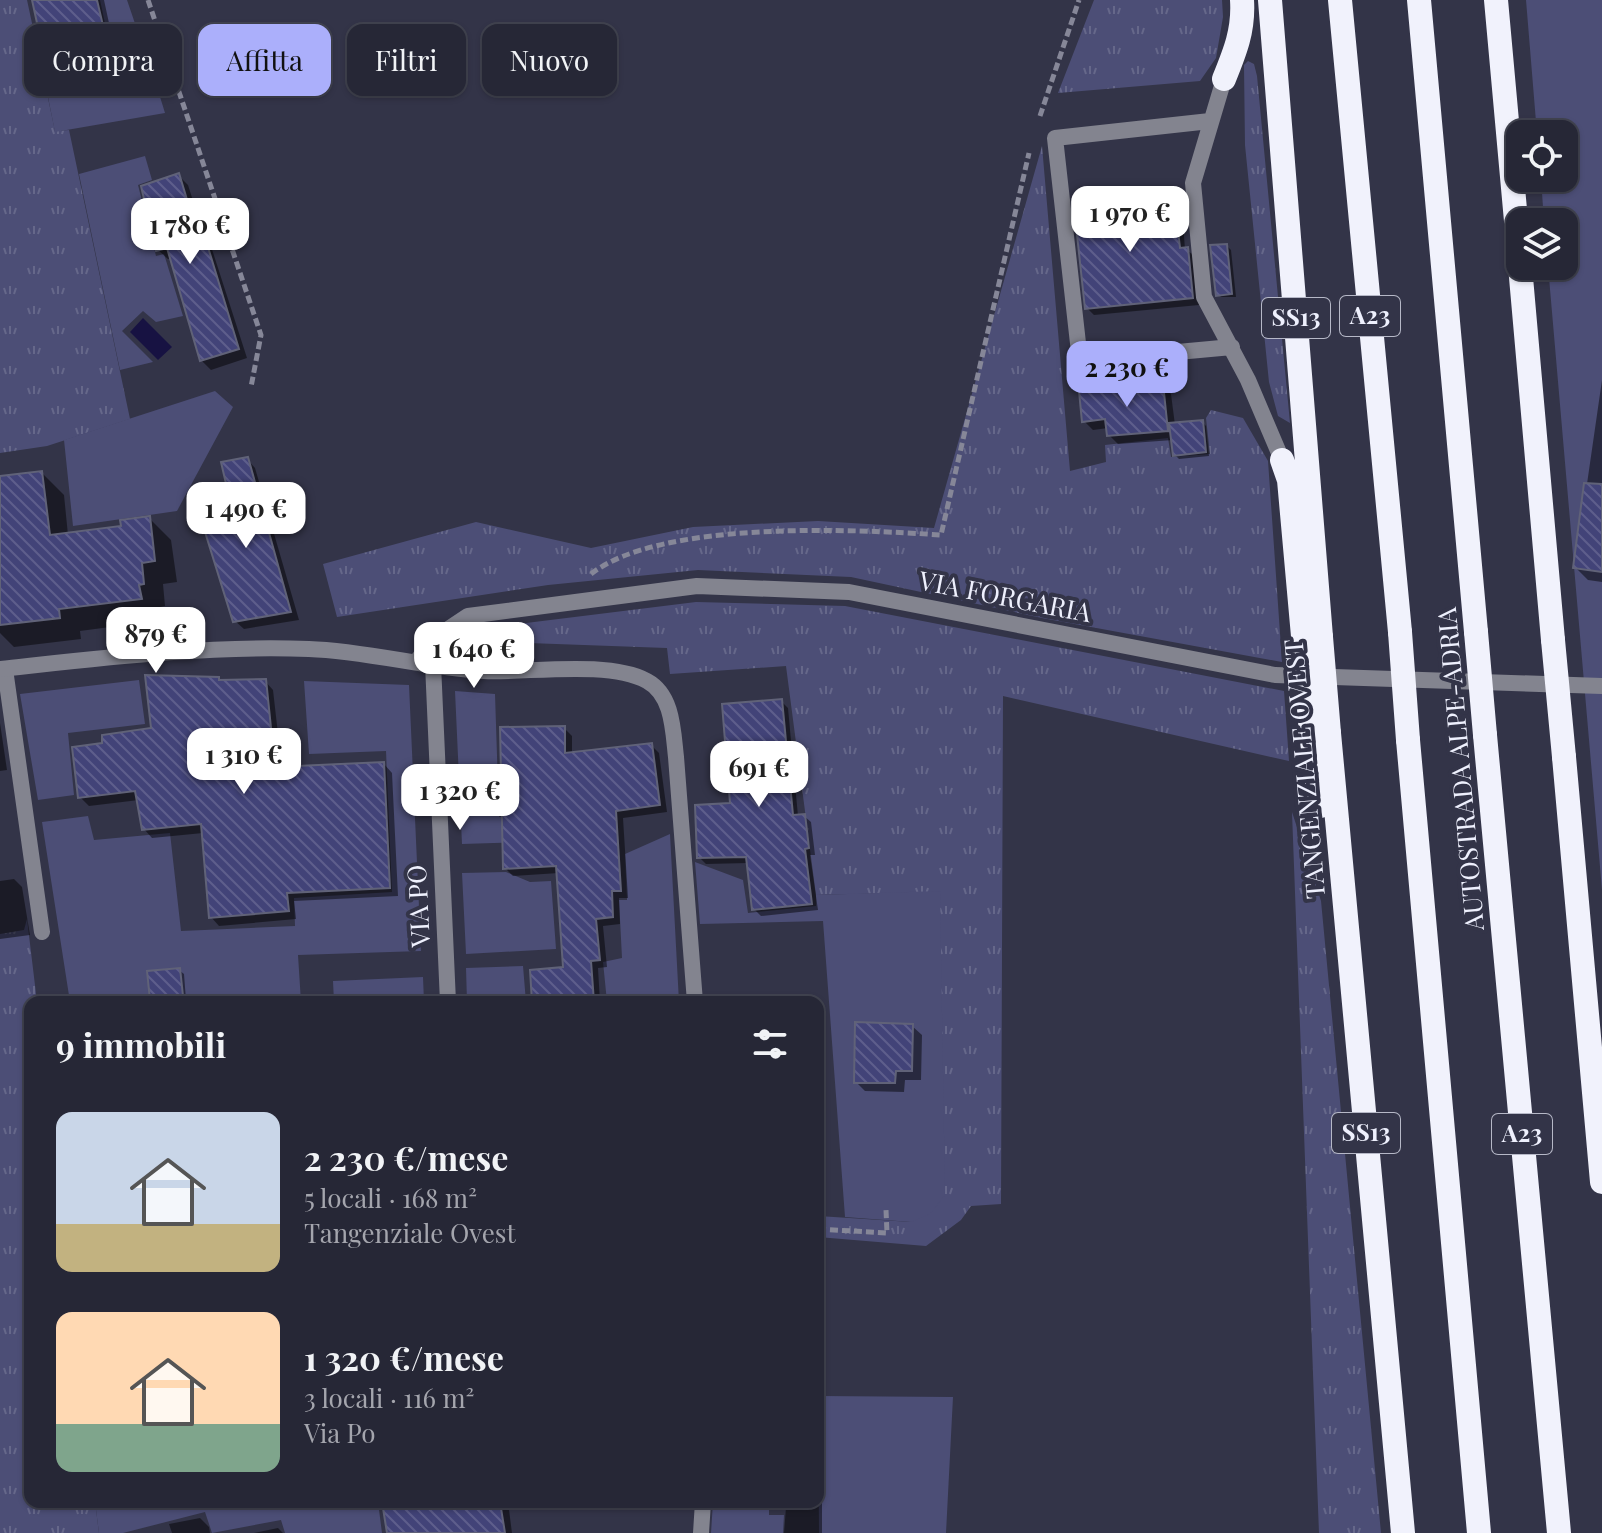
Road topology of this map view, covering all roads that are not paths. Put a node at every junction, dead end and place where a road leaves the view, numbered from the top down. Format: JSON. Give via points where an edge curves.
{"nodes":[{"id":1,"x":1242,"y":0,"type":"edge"},
{"id":2,"x":1270,"y":0,"type":"edge"},
{"id":3,"x":1340,"y":0,"type":"edge"},
{"id":4,"x":1419,"y":0,"type":"edge"},
{"id":5,"x":1496,"y":0,"type":"edge"},
{"id":6,"x":1224,"y":79,"type":"joint"},
{"id":7,"x":1210,"y":121,"type":"junction"},
{"id":8,"x":1515,"y":208,"type":"edge"},
{"id":9,"x":1521,"y":280,"type":"edge"},
{"id":10,"x":1232,"y":347,"type":"junction"},
{"id":11,"x":1282,"y":460,"type":"joint"},
{"id":12,"x":1312,"y":636,"type":"junction"},
{"id":13,"x":424,"y":663,"type":"junction"},
{"id":14,"x":2,"y":669,"type":"edge"},
{"id":15,"x":1602,"y":686,"type":"edge"},
{"id":16,"x":42,"y":932,"type":"dead end"},
{"id":17,"x":448,"y":996,"type":"edge"},
{"id":18,"x":695,"y":996,"type":"edge"},
{"id":19,"x":1602,"y":1182,"type":"edge"},
{"id":20,"x":703,"y":1508,"type":"edge"},
{"id":21,"x":701,"y":1533,"type":"edge"},
{"id":22,"x":1403,"y":1533,"type":"edge"},
{"id":23,"x":1479,"y":1533,"type":"edge"},
{"id":24,"x":1559,"y":1533,"type":"edge"}],
"edges":[{"from":1,"to":6,"type":"highway","via":[[1239,41]]},
{"from":2,"to":12,"type":"highway","name":"TANGENZIALE OVEST","number":"SS13"},
{"from":3,"to":23,"type":"highway","name":"AUTOSTRADA ALPE-ADRIA","number":"A23","bridge":true},
{"from":4,"to":24,"type":"highway","name":"AUTOSTRADA ALPE-ADRIA","number":"A23","bridge":true},
{"from":5,"to":8,"type":"highway"},
{"from":6,"to":7,"type":"street"},
{"from":7,"to":10,"type":"street","via":[[1193,183],[1198,246],[1204,297]]},
{"from":7,"to":10,"type":"street","via":[[1055,138],[1080,361]]},
{"from":9,"to":19,"type":"highway","bridge":true},
{"from":10,"to":11,"type":"street"},
{"from":11,"to":12,"type":"highway"},
{"from":12,"to":22,"type":"highway","name":"TANGENZIALE OVEST","number":"SS13","bridge":true,"via":[[1320,733],[1341,866]]},
{"from":13,"to":14,"type":"street","via":[[310,649],[213,651]]},
{"from":13,"to":15,"type":"street","name":"VIA FORGARIA","via":[[435,638],[468,616],[697,586],[849,592],[1275,675]]},
{"from":13,"to":17,"type":"street","name":"VIA PO"},
{"from":13,"to":18,"type":"street","via":[[483,671],[594,670],[646,681],[662,693],[678,772]]},
{"from":14,"to":16,"type":"street"},
{"from":20,"to":21,"type":"street"}]}
